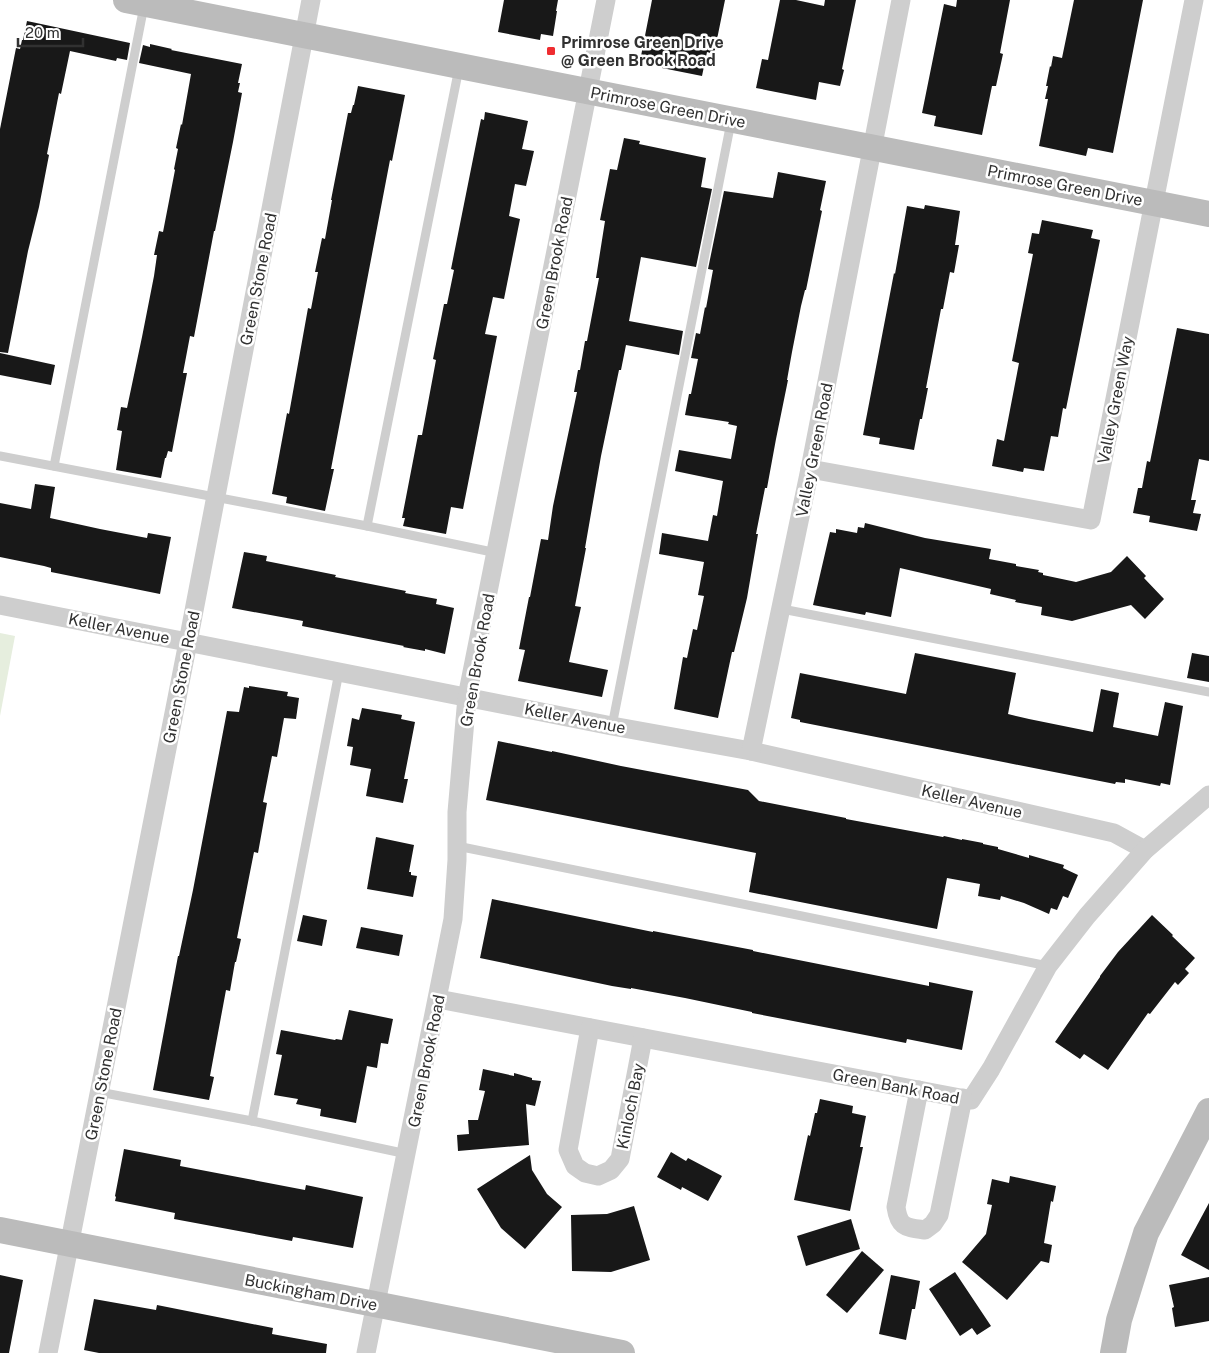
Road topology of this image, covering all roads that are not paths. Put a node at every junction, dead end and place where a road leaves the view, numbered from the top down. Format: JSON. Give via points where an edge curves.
{"nodes":[{"id":1,"x":311,"y":0,"type":"edge"},
{"id":2,"x":606,"y":0,"type":"edge"},
{"id":3,"x":901,"y":0,"type":"edge"},
{"id":4,"x":1194,"y":0,"type":"edge"},
{"id":5,"x":135,"y":2,"type":"edge"},
{"id":6,"x":305,"y":34,"type":"junction"},
{"id":7,"x":459,"y":66,"type":"junction"},
{"id":8,"x":588,"y":91,"type":"junction"},
{"id":9,"x":731,"y":119,"type":"junction"},
{"id":10,"x":873,"y":147,"type":"junction"},
{"id":11,"x":1154,"y":203,"type":"junction"},
{"id":12,"x":1209,"y":214,"type":"edge"},
{"id":13,"x":0,"y":456,"type":"edge"},
{"id":14,"x":54,"y":466,"type":"junction"},
{"id":15,"x":810,"y":469,"type":"junction"},
{"id":16,"x":216,"y":497,"type":"junction"},
{"id":17,"x":367,"y":526,"type":"junction"},
{"id":18,"x":497,"y":553,"type":"junction"},
{"id":19,"x":0,"y":605,"type":"edge"},
{"id":20,"x":782,"y":609,"type":"junction"},
{"id":21,"x":188,"y":642,"type":"junction"},
{"id":22,"x":339,"y":672,"type":"junction"},
{"id":23,"x":1209,"y":692,"type":"edge"},
{"id":24,"x":467,"y":697,"type":"junction"},
{"id":25,"x":612,"y":726,"type":"junction"},
{"id":26,"x":751,"y":751,"type":"junction"},
{"id":27,"x":1209,"y":795,"type":"edge"},
{"id":28,"x":458,"y":846,"type":"junction"},
{"id":29,"x":1145,"y":850,"type":"junction"},
{"id":30,"x":1048,"y":966,"type":"junction"},
{"id":31,"x":438,"y":999,"type":"junction"},
{"id":32,"x":590,"y":1028,"type":"junction"},
{"id":33,"x":643,"y":1038,"type":"junction"},
{"id":34,"x":919,"y":1090,"type":"junction"},
{"id":35,"x":99,"y":1092,"type":"junction"},
{"id":36,"x":962,"y":1098,"type":"junction"},
{"id":37,"x":1209,"y":1111,"type":"edge"},
{"id":38,"x":252,"y":1121,"type":"junction"},
{"id":39,"x":407,"y":1154,"type":"junction"},
{"id":40,"x":0,"y":1230,"type":"edge"},
{"id":41,"x":69,"y":1244,"type":"junction"},
{"id":42,"x":376,"y":1304,"type":"junction"},
{"id":43,"x":48,"y":1353,"type":"edge"},
{"id":44,"x":366,"y":1353,"type":"edge"},
{"id":45,"x":622,"y":1353,"type":"edge"},
{"id":46,"x":1113,"y":1353,"type":"edge"}],
"edges":[{"from":1,"to":6,"type":"street","name":"Green Stone Road"},
{"from":2,"to":8,"type":"street","name":"Green Brook Road"},
{"from":3,"to":10,"type":"street"},
{"from":4,"to":11,"type":"street","name":"Valley Green Way"},
{"from":5,"to":6,"type":"street","name":"Primrose Green Drive"},
{"from":5,"to":14,"type":"lane"},
{"from":6,"to":7,"type":"street","name":"Primrose Green Drive"},
{"from":6,"to":16,"type":"street","name":"Green Stone Road"},
{"from":7,"to":8,"type":"street","name":"Primrose Green Drive"},
{"from":7,"to":17,"type":"lane"},
{"from":8,"to":9,"type":"street","name":"Primrose Green Drive"},
{"from":8,"to":18,"type":"street","name":"Green Brook Road"},
{"from":9,"to":10,"type":"street","name":"Primrose Green Drive"},
{"from":9,"to":25,"type":"lane"},
{"from":10,"to":11,"type":"street","name":"Primrose Green Drive"},
{"from":10,"to":15,"type":"street","name":"Valley Green Road"},
{"from":11,"to":12,"type":"street","name":"Primrose Green Drive"},
{"from":11,"to":15,"type":"street","name":"Valley Green Way","via":[[1091,520]]},
{"from":13,"to":14,"type":"lane"},
{"from":14,"to":16,"type":"lane"},
{"from":15,"to":20,"type":"street","name":"Valley Green Road"},
{"from":16,"to":17,"type":"lane"},
{"from":16,"to":21,"type":"street","name":"Green Stone Road"},
{"from":17,"to":18,"type":"lane"},
{"from":18,"to":24,"type":"street","name":"Green Brook Road"},
{"from":19,"to":21,"type":"street","name":"Keller Avenue"},
{"from":20,"to":23,"type":"lane"},
{"from":20,"to":26,"type":"street","name":"Valley Green Road"},
{"from":21,"to":22,"type":"street","name":"Keller Avenue"},
{"from":21,"to":35,"type":"street","name":"Green Stone Road"},
{"from":22,"to":24,"type":"street","name":"Keller Avenue"},
{"from":22,"to":38,"type":"lane"},
{"from":24,"to":25,"type":"street","name":"Keller Avenue"},
{"from":24,"to":28,"type":"street","name":"Green Brook Road"},
{"from":25,"to":26,"type":"street","name":"Keller Avenue"},
{"from":26,"to":29,"type":"street","name":"Keller Avenue","via":[[1114,833]]},
{"from":27,"to":29,"type":"street","name":"Green Bank Road"},
{"from":28,"to":30,"type":"lane"},
{"from":28,"to":31,"type":"street","name":"Green Brook Road","via":[[453,919]]},
{"from":29,"to":30,"type":"street","name":"Green Bank Road"},
{"from":30,"to":36,"type":"street","name":"Green Bank Road","via":[[971,1100]]},
{"from":31,"to":32,"type":"street","name":"Green Bank Road"},
{"from":31,"to":39,"type":"street","name":"Green Brook Road"},
{"from":32,"to":33,"type":"street","name":"Green Bank Road"},
{"from":32,"to":33,"type":"street","name":"Kinloch Bay","via":[[568,1150],[575,1166],[584,1173],[598,1176],[611,1170],[620,1159]]},
{"from":33,"to":34,"type":"street","name":"Green Bank Road"},
{"from":34,"to":36,"type":"street","name":"Green Bank Road"},
{"from":34,"to":36,"type":"street","via":[[896,1207],[898,1219],[906,1227],[925,1230],[938,1214]]},
{"from":35,"to":38,"type":"lane"},
{"from":35,"to":41,"type":"street","name":"Green Stone Road"},
{"from":37,"to":46,"type":"street","via":[[1146,1233],[1119,1320]]},
{"from":38,"to":39,"type":"lane"},
{"from":39,"to":42,"type":"street","name":"Green Brook Road"},
{"from":40,"to":41,"type":"street","name":"Buckingham Drive"},
{"from":41,"to":42,"type":"street","name":"Buckingham Drive"},
{"from":41,"to":43,"type":"street","name":"Green Stone Road"},
{"from":42,"to":44,"type":"street","name":"Green Brook Road"},
{"from":42,"to":45,"type":"street","name":"Buckingham Drive"}]}
